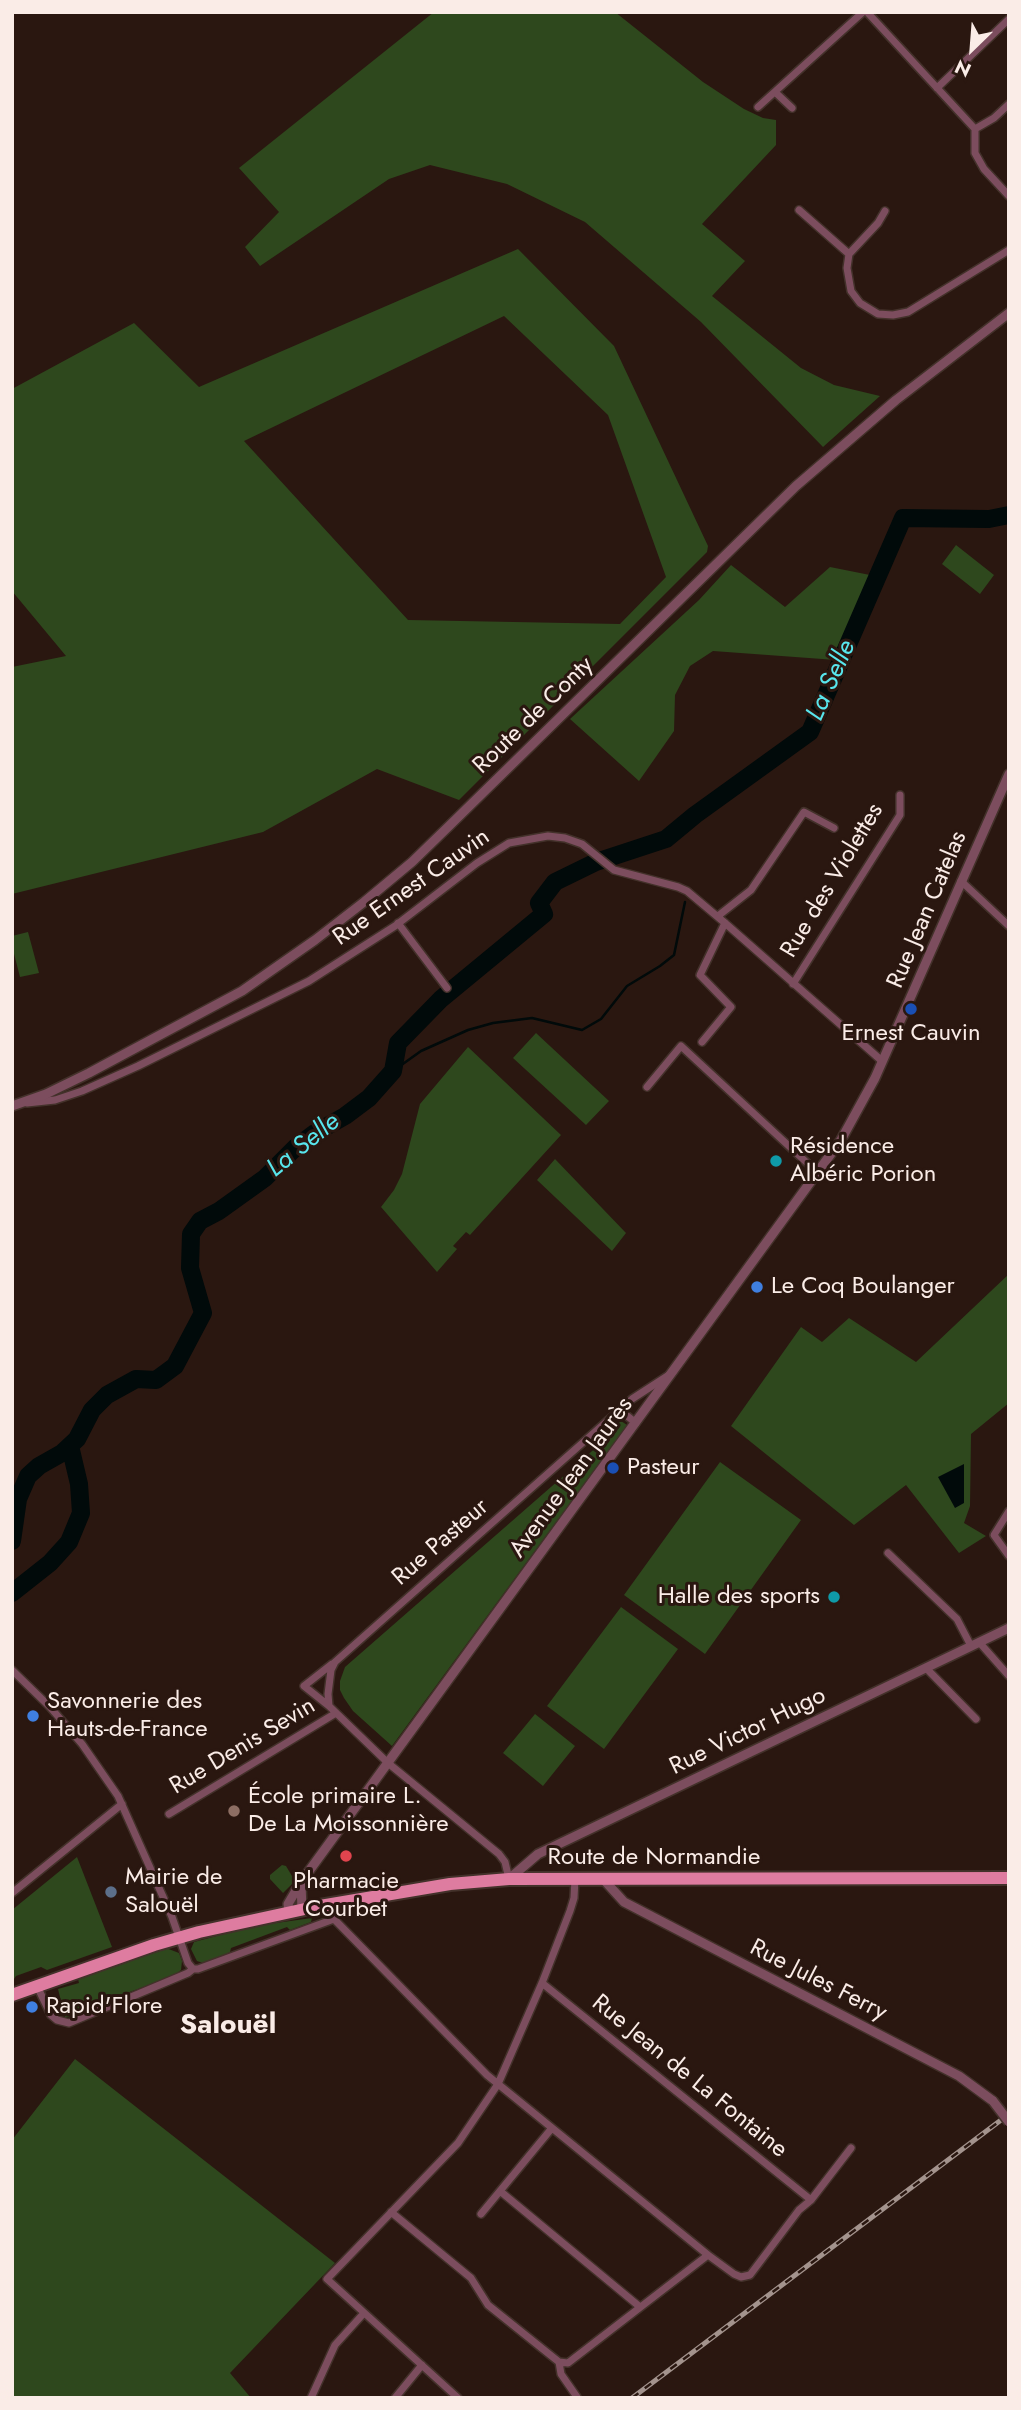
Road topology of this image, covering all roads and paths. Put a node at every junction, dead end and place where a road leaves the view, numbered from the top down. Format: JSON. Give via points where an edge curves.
{"nodes":[{"id":1,"x":865,"y":12,"type":"edge"},
{"id":2,"x":1009,"y":19,"type":"edge"},
{"id":3,"x":937,"y":88,"type":"junction"},
{"id":4,"x":775,"y":92,"type":"junction"},
{"id":5,"x":1009,"y":104,"type":"edge"},
{"id":6,"x":758,"y":107,"type":"dead end"},
{"id":7,"x":792,"y":108,"type":"dead end"},
{"id":8,"x":975,"y":129,"type":"junction"},
{"id":9,"x":1009,"y":196,"type":"edge"},
{"id":10,"x":799,"y":210,"type":"dead end"},
{"id":11,"x":885,"y":211,"type":"dead end"},
{"id":12,"x":1009,"y":250,"type":"edge"},
{"id":13,"x":849,"y":254,"type":"junction"},
{"id":14,"x":1009,"y":313,"type":"edge"},
{"id":15,"x":1009,"y":774,"type":"edge"},
{"id":16,"x":900,"y":795,"type":"dead end"},
{"id":17,"x":834,"y":828,"type":"dead end"},
{"id":18,"x":961,"y":881,"type":"junction"},
{"id":19,"x":718,"y":916,"type":"junction"},
{"id":20,"x":398,"y":923,"type":"junction"},
{"id":21,"x":725,"y":923,"type":"junction"},
{"id":22,"x":1009,"y":926,"type":"edge"},
{"id":23,"x":793,"y":984,"type":"junction"},
{"id":24,"x":447,"y":988,"type":"dead end"},
{"id":25,"x":702,"y":1042,"type":"dead end"},
{"id":26,"x":882,"y":1061,"type":"junction"},
{"id":27,"x":647,"y":1087,"type":"dead end"},
{"id":28,"x":49,"y":1097,"type":"junction"},
{"id":29,"x":12,"y":1106,"type":"edge"},
{"id":30,"x":818,"y":1173,"type":"junction"},
{"id":31,"x":673,"y":1373,"type":"junction"},
{"id":32,"x":621,"y":1411,"type":"junction"},
{"id":33,"x":636,"y":1423,"type":"junction"},
{"id":34,"x":1009,"y":1511,"type":"edge"},
{"id":35,"x":888,"y":1553,"type":"dead end"},
{"id":36,"x":1009,"y":1556,"type":"edge"},
{"id":37,"x":1009,"y":1628,"type":"edge"},
{"id":38,"x":975,"y":1644,"type":"junction"},
{"id":39,"x":335,"y":1662,"type":"junction"},
{"id":40,"x":926,"y":1668,"type":"junction"},
{"id":41,"x":12,"y":1670,"type":"edge"},
{"id":42,"x":1009,"y":1676,"type":"edge"},
{"id":43,"x":329,"y":1706,"type":"junction"},
{"id":44,"x":336,"y":1713,"type":"junction"},
{"id":45,"x":976,"y":1719,"type":"dead end"},
{"id":46,"x":388,"y":1763,"type":"junction"},
{"id":47,"x":122,"y":1804,"type":"junction"},
{"id":48,"x":169,"y":1814,"type":"dead end"},
{"id":49,"x":1009,"y":1878,"type":"edge"},
{"id":50,"x":509,"y":1879,"type":"junction"},
{"id":51,"x":575,"y":1879,"type":"junction"},
{"id":52,"x":604,"y":1880,"type":"junction"},
{"id":53,"x":301,"y":1882,"type":"junction"},
{"id":54,"x":12,"y":1893,"type":"edge"},
{"id":55,"x":330,"y":1904,"type":"junction"},
{"id":56,"x":302,"y":1910,"type":"junction"},
{"id":57,"x":289,"y":1913,"type":"junction"},
{"id":58,"x":334,"y":1919,"type":"junction"},
{"id":59,"x":179,"y":1937,"type":"junction"},
{"id":60,"x":193,"y":1969,"type":"junction"},
{"id":61,"x":542,"y":1983,"type":"junction"},
{"id":62,"x":37,"y":1986,"type":"junction"},
{"id":63,"x":12,"y":1995,"type":"edge"},
{"id":64,"x":498,"y":2084,"type":"junction"},
{"id":65,"x":1009,"y":2122,"type":"edge"},
{"id":66,"x":552,"y":2128,"type":"junction"},
{"id":67,"x":851,"y":2148,"type":"dead end"},
{"id":68,"x":500,"y":2191,"type":"junction"},
{"id":69,"x":811,"y":2200,"type":"junction"},
{"id":70,"x":391,"y":2212,"type":"junction"},
{"id":71,"x":481,"y":2214,"type":"dead end"},
{"id":72,"x":708,"y":2255,"type":"junction"},
{"id":73,"x":640,"y":2307,"type":"junction"},
{"id":74,"x":364,"y":2313,"type":"junction"},
{"id":75,"x":559,"y":2362,"type":"junction"},
{"id":76,"x":422,"y":2365,"type":"junction"},
{"id":77,"x":577,"y":2397,"type":"edge"},
{"id":78,"x":310,"y":2398,"type":"edge"},
{"id":79,"x":395,"y":2398,"type":"edge"},
{"id":80,"x":458,"y":2398,"type":"edge"}],
"edges":[{"from":1,"to":3,"type":"street"},
{"from":1,"to":4,"type":"street"},
{"from":2,"to":3,"type":"street"},
{"from":3,"to":8,"type":"street"},
{"from":4,"to":6,"type":"street"},
{"from":4,"to":7,"type":"street"},
{"from":5,"to":8,"type":"street"},
{"from":8,"to":9,"type":"street","via":[[975,153]]},
{"from":10,"to":13,"type":"street"},
{"from":11,"to":13,"type":"street"},
{"from":12,"to":13,"type":"street","via":[[908,312],[893,315],[877,314],[851,291]]},
{"from":14,"to":28,"type":"street","name":"Route de Conty","via":[[896,400],[796,486],[412,862],[364,902],[242,990]]},
{"from":15,"to":18,"type":"street","name":"Rue Jean Catelas"},
{"from":16,"to":23,"type":"street","name":"Rue des Violettes","via":[[900,815]]},
{"from":17,"to":19,"type":"street","via":[[804,812],[751,890]]},
{"from":18,"to":22,"type":"street"},
{"from":18,"to":26,"type":"street","name":"Rue Jean Catelas"},
{"from":19,"to":20,"type":"street","name":"Rue Ernest Cauvin","via":[[678,887],[614,870],[582,844],[548,836],[509,843]]},
{"from":19,"to":21,"type":"street","name":"Rue Ernest Cauvin"},
{"from":20,"to":24,"type":"street"},
{"from":20,"to":28,"type":"street","name":"Rue Ernest Cauvin","via":[[309,981],[82,1091]]},
{"from":21,"to":23,"type":"street","name":"Rue Ernest Cauvin"},
{"from":21,"to":25,"type":"street","via":[[700,975],[731,1007]]},
{"from":23,"to":26,"type":"street","name":"Rue Ernest Cauvin"},
{"from":26,"to":30,"type":"street","name":"Avenue Jean Jaurès","via":[[860,1108]]},
{"from":27,"to":30,"type":"street","via":[[681,1046]]},
{"from":28,"to":29,"type":"street","name":"Route de Conty"},
{"from":30,"to":31,"type":"street","name":"Avenue Jean Jaurès"},
{"from":31,"to":32,"type":"street","name":"Rue Pasteur"},
{"from":31,"to":33,"type":"street","name":"Avenue Jean Jaurès"},
{"from":32,"to":33,"type":"street"},
{"from":32,"to":39,"type":"street","name":"Rue Pasteur"},
{"from":33,"to":46,"type":"street","name":"Avenue Jean Jaurès"},
{"from":34,"to":36,"type":"street","via":[[994,1535]]},
{"from":35,"to":38,"type":"street","via":[[957,1619]]},
{"from":37,"to":38,"type":"street","name":"Rue Victor Hugo"},
{"from":38,"to":40,"type":"street","name":"Rue Victor Hugo"},
{"from":38,"to":42,"type":"street"},
{"from":39,"to":43,"type":"street"},
{"from":39,"to":43,"type":"street","name":"Rue Pasteur","via":[[304,1686]]},
{"from":40,"to":45,"type":"street"},
{"from":40,"to":50,"type":"street","name":"Rue Victor Hugo","via":[[538,1854]]},
{"from":41,"to":47,"type":"street","via":[[82,1744]]},
{"from":43,"to":44,"type":"street"},
{"from":44,"to":46,"type":"street"},
{"from":44,"to":48,"type":"street","name":"Rue Denis Sevin"},
{"from":46,"to":50,"type":"street","via":[[499,1854]]},
{"from":46,"to":53,"type":"street","name":"Avenue Jean Jaurès"},
{"from":47,"to":54,"type":"street"},
{"from":47,"to":59,"type":"street"},
{"from":49,"to":52,"type":"main road","name":"Route de Normandie"},
{"from":50,"to":51,"type":"main road","name":"Route de Normandie"},
{"from":50,"to":55,"type":"main road","name":"Route de Normandie"},
{"from":51,"to":52,"type":"main road","name":"Route de Normandie"},
{"from":51,"to":61,"type":"street","via":[[574,1898]]},
{"from":52,"to":65,"type":"street","name":"Rue Jules Ferry","bridge":true,"via":[[624,1902],[959,2076],[993,2101]]},
{"from":53,"to":56,"type":"street"},
{"from":53,"to":57,"type":"street","name":"Avenue Jean Jaurès","via":[[288,1904]]},
{"from":55,"to":56,"type":"main road","name":"Route de Normandie"},
{"from":55,"to":58,"type":"street"},
{"from":56,"to":57,"type":"main road","name":"Route de Normandie"},
{"from":57,"to":59,"type":"main road","name":"Route de Normandie"},
{"from":58,"to":60,"type":"street"},
{"from":58,"to":64,"type":"street"},
{"from":59,"to":60,"type":"street"},
{"from":59,"to":62,"type":"main road","name":"Route de Normandie"},
{"from":60,"to":62,"type":"street","via":[[69,2023],[51,2015]]},
{"from":61,"to":64,"type":"street"},
{"from":61,"to":69,"type":"street","name":"Rue Jean de La Fontaine"},
{"from":62,"to":63,"type":"main road","name":"Route de Normandie"},
{"from":64,"to":66,"type":"street"},
{"from":64,"to":70,"type":"street","via":[[458,2143]]},
{"from":66,"to":68,"type":"street"},
{"from":66,"to":72,"type":"street"},
{"from":67,"to":69,"type":"street"},
{"from":68,"to":71,"type":"street"},
{"from":68,"to":73,"type":"street"},
{"from":69,"to":72,"type":"street","via":[[750,2275],[734,2274]]},
{"from":70,"to":74,"type":"street","via":[[327,2279]]},
{"from":70,"to":75,"type":"street","via":[[471,2278],[488,2305]]},
{"from":72,"to":73,"type":"street"},
{"from":73,"to":75,"type":"street","via":[[568,2363]]},
{"from":74,"to":76,"type":"street"},
{"from":74,"to":78,"type":"street","via":[[335,2345]]},
{"from":75,"to":77,"type":"street","via":[[561,2374]]},
{"from":76,"to":79,"type":"street"},
{"from":76,"to":80,"type":"street"}]}
